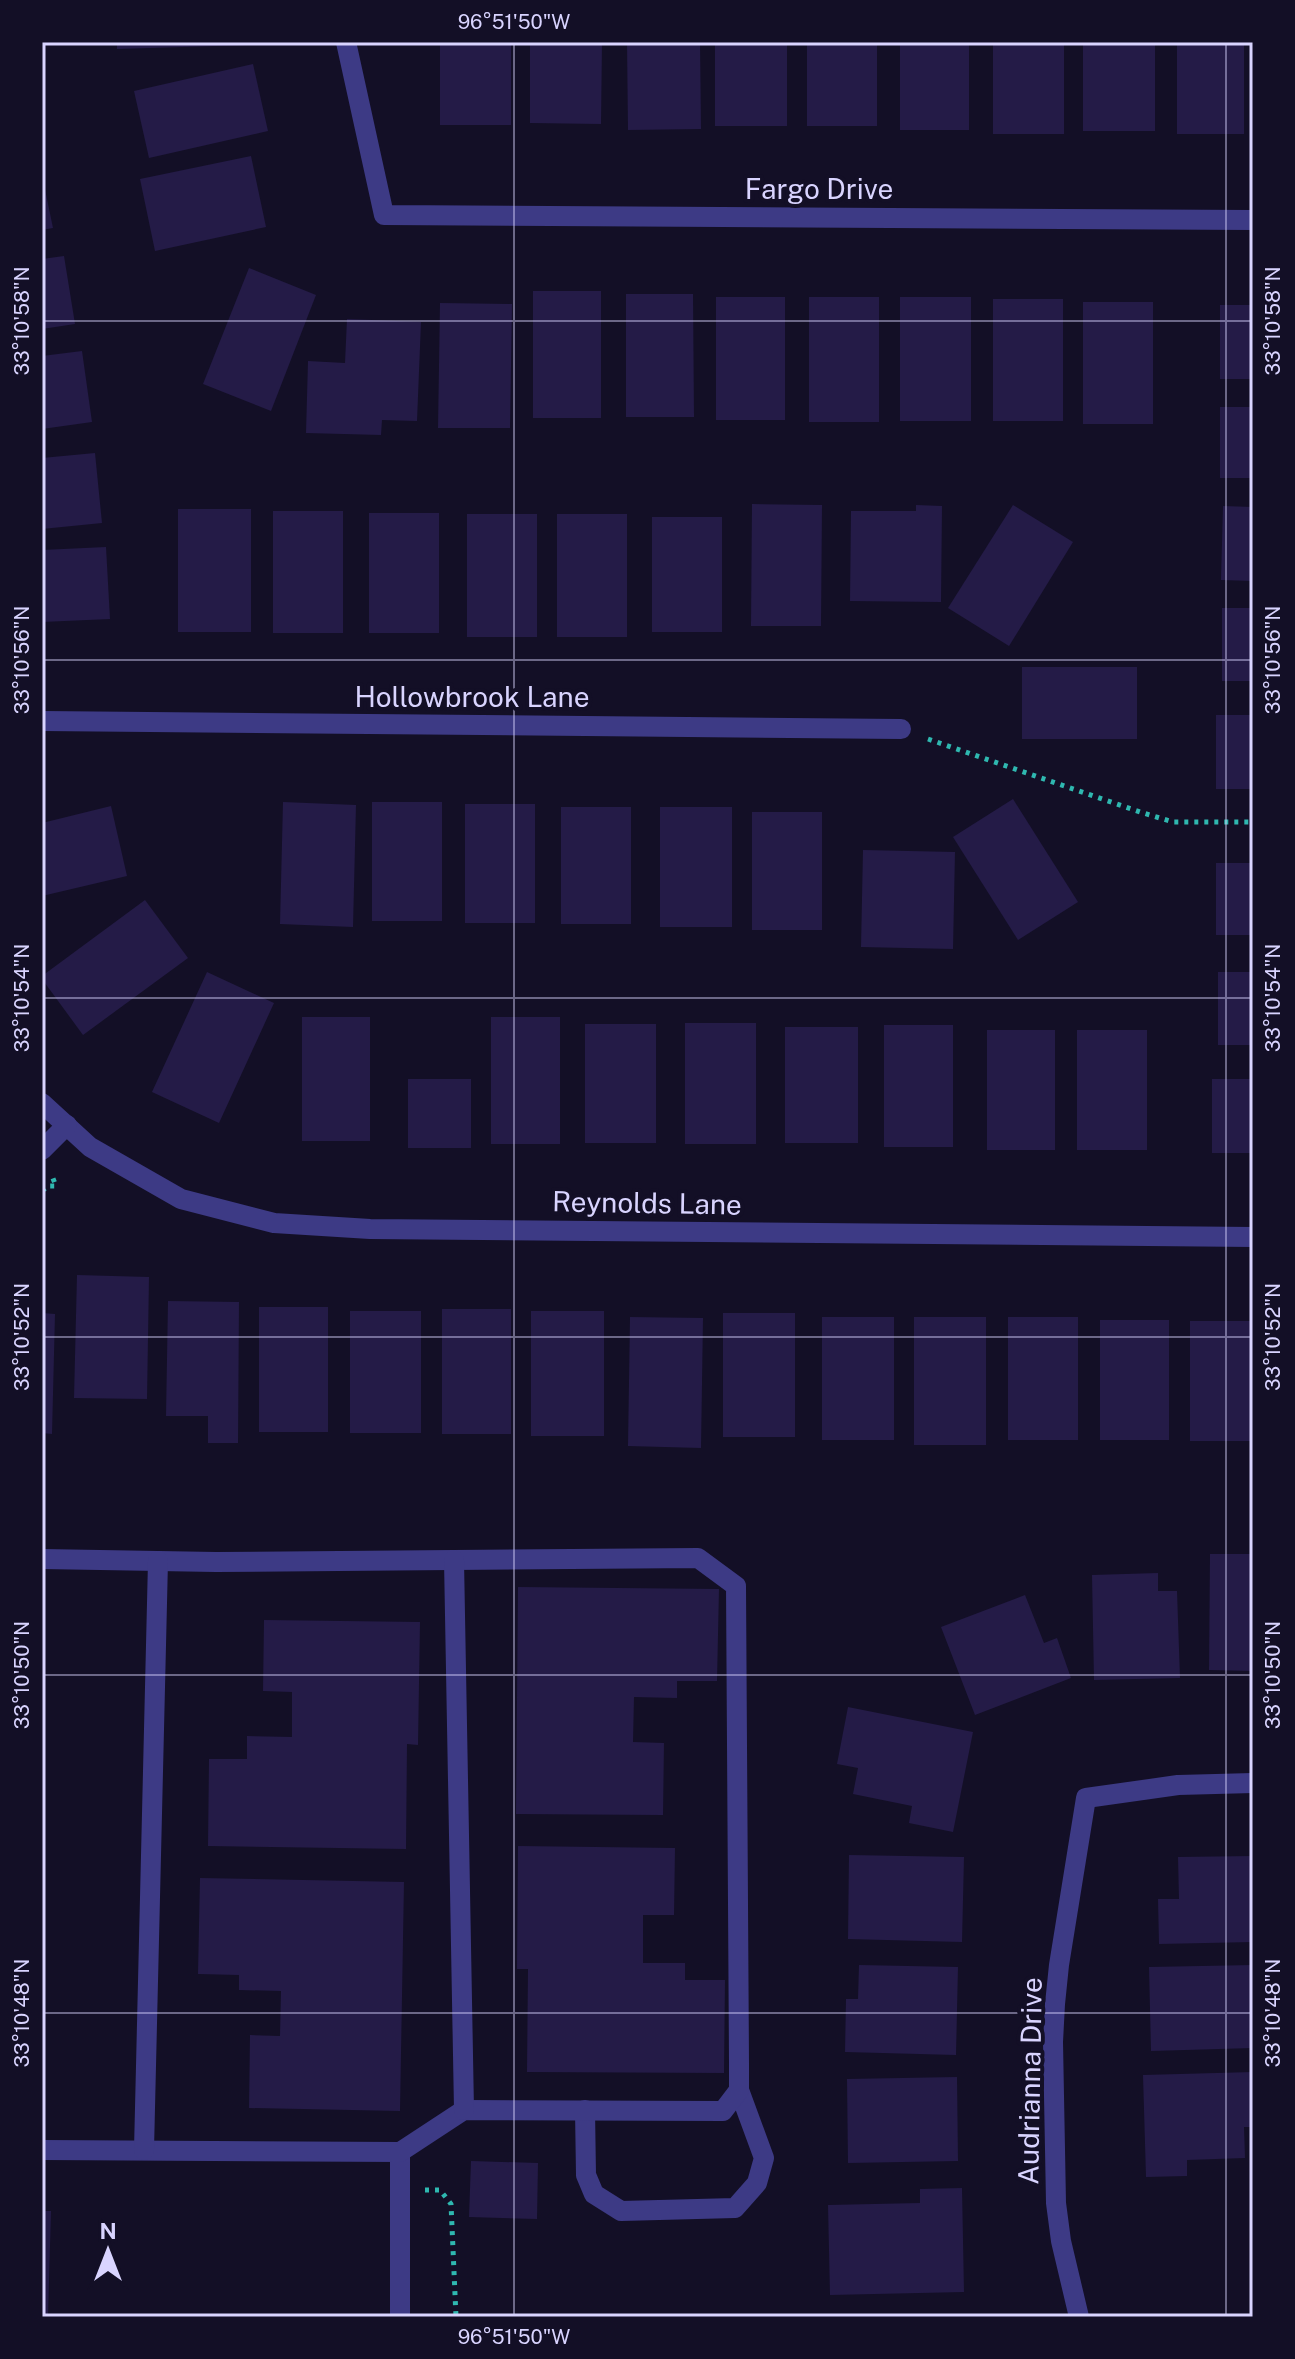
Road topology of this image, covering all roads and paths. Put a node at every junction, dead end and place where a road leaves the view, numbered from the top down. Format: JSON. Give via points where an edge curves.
{"nodes":[{"id":1,"x":346,"y":42,"type":"edge"},
{"id":2,"x":1253,"y":220,"type":"edge"},
{"id":3,"x":42,"y":721,"type":"edge"},
{"id":4,"x":901,"y":729,"type":"joint"},
{"id":5,"x":1253,"y":822,"type":"edge"},
{"id":6,"x":42,"y":1103,"type":"edge"},
{"id":7,"x":67,"y":1125,"type":"junction"},
{"id":8,"x":42,"y":1150,"type":"edge"},
{"id":9,"x":52,"y":1176,"type":"dead end"},
{"id":10,"x":42,"y":1191,"type":"edge"},
{"id":11,"x":1253,"y":1237,"type":"edge"},
{"id":12,"x":42,"y":1559,"type":"edge"},
{"id":13,"x":454,"y":1560,"type":"junction"},
{"id":14,"x":158,"y":1561,"type":"junction"},
{"id":15,"x":1253,"y":1783,"type":"edge"},
{"id":16,"x":739,"y":2090,"type":"junction"},
{"id":17,"x":464,"y":2110,"type":"junction"},
{"id":18,"x":585,"y":2110,"type":"junction"},
{"id":19,"x":42,"y":2150,"type":"edge"},
{"id":20,"x":144,"y":2150,"type":"junction"},
{"id":21,"x":400,"y":2152,"type":"junction"},
{"id":22,"x":400,"y":2191,"type":"junction"},
{"id":23,"x":400,"y":2317,"type":"edge"},
{"id":24,"x":456,"y":2317,"type":"edge"},
{"id":25,"x":1079,"y":2317,"type":"edge"}],
"edges":[{"from":1,"to":2,"type":"street","name":"Fargo Drive","via":[[384,215]]},
{"from":3,"to":4,"type":"street","name":"Hollowbrook Lane"},
{"from":4,"to":5,"type":"path","via":[[1173,822]]},
{"from":6,"to":7,"type":"street","name":"Reynolds Lane"},
{"from":7,"to":8,"type":"street"},
{"from":7,"to":11,"type":"street","name":"Reynolds Lane","via":[[90,1147],[181,1199],[274,1223],[370,1229]]},
{"from":9,"to":10,"type":"path","via":[[56,1186]]},
{"from":12,"to":14,"type":"street"},
{"from":13,"to":14,"type":"street"},
{"from":13,"to":16,"type":"street","via":[[698,1558],[736,1586]]},
{"from":13,"to":17,"type":"street"},
{"from":14,"to":20,"type":"street"},
{"from":15,"to":25,"type":"street","name":"Audrianna Drive","via":[[1178,1785],[1086,1798],[1059,1965],[1053,2042],[1056,2203]]},
{"from":16,"to":18,"type":"street","via":[[723,2111]]},
{"from":16,"to":18,"type":"street","via":[[764,2158],[757,2183],[735,2208],[621,2211],[594,2194],[586,2175]]},
{"from":17,"to":18,"type":"street"},
{"from":17,"to":21,"type":"street"},
{"from":19,"to":20,"type":"street"},
{"from":20,"to":21,"type":"street"},
{"from":21,"to":22,"type":"street"},
{"from":22,"to":23,"type":"street"},
{"from":22,"to":24,"type":"path","via":[[440,2190],[451,2204]]}]}
